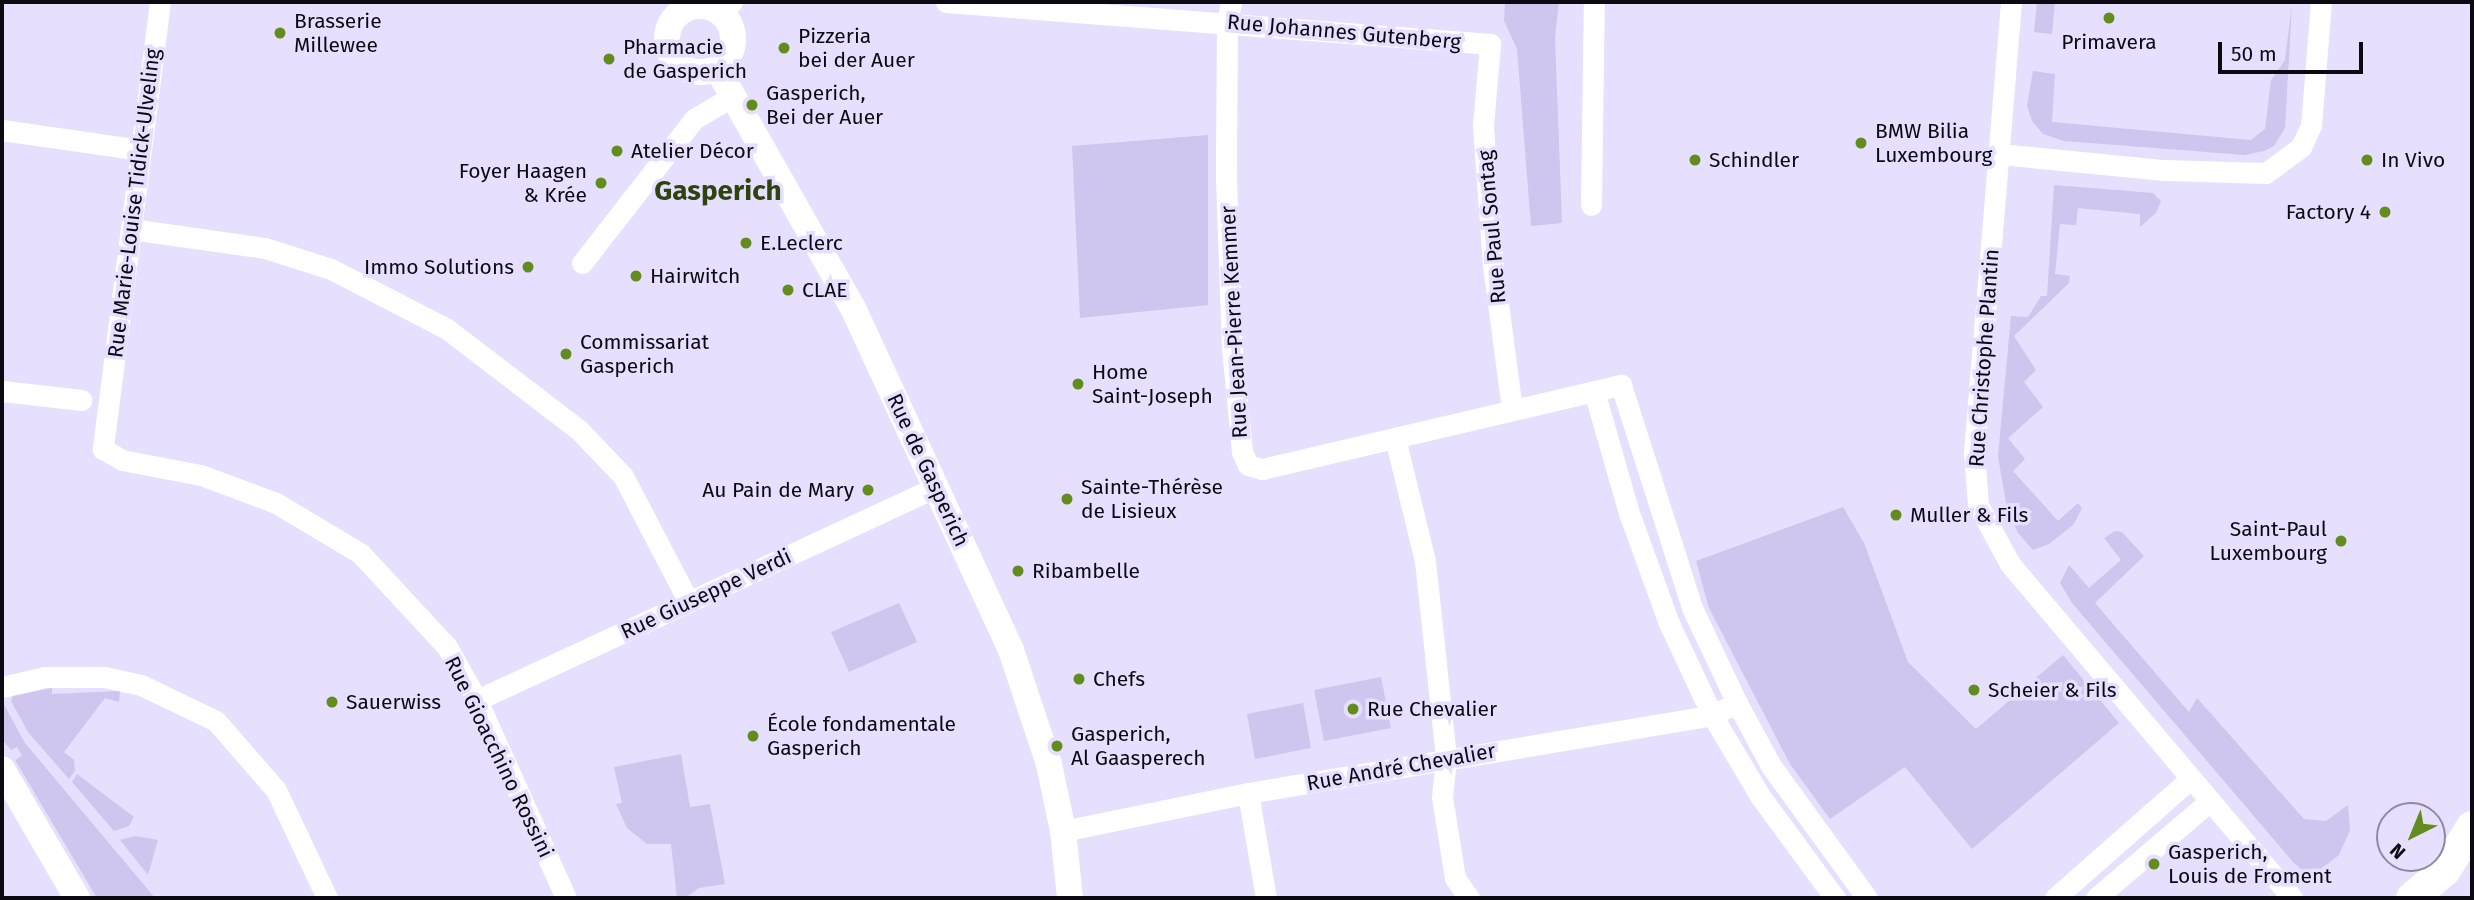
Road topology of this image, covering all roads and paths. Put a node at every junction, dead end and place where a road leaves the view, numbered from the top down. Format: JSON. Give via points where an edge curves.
{"nodes":[{"id":1,"x":160,"y":2,"type":"edge"},
{"id":2,"x":946,"y":2,"type":"edge"},
{"id":3,"x":1594,"y":2,"type":"edge"},
{"id":4,"x":2011,"y":2,"type":"edge"},
{"id":5,"x":2321,"y":2,"type":"edge"},
{"id":6,"x":727,"y":8,"type":"edge"},
{"id":7,"x":670,"y":9,"type":"edge"},
{"id":8,"x":1229,"y":12,"type":"edge"},
{"id":9,"x":1490,"y":44,"type":"joint"},
{"id":10,"x":717,"y":68,"type":"junction"},
{"id":11,"x":733,"y":96,"type":"junction"},
{"id":12,"x":2,"y":131,"type":"edge"},
{"id":13,"x":141,"y":150,"type":"junction"},
{"id":14,"x":2000,"y":155,"type":"junction"},
{"id":15,"x":1591,"y":205,"type":"dead end"},
{"id":16,"x":131,"y":229,"type":"junction"},
{"id":17,"x":582,"y":263,"type":"dead end"},
{"id":18,"x":1599,"y":390,"type":"junction"},
{"id":19,"x":2,"y":391,"type":"edge"},
{"id":20,"x":81,"y":400,"type":"dead end"},
{"id":21,"x":109,"y":404,"type":"joint"},
{"id":22,"x":1512,"y":410,"type":"junction"},
{"id":23,"x":1395,"y":438,"type":"junction"},
{"id":24,"x":936,"y":487,"type":"junction"},
{"id":25,"x":1656,"y":506,"type":"junction"},
{"id":26,"x":1629,"y":513,"type":"junction"},
{"id":27,"x":689,"y":602,"type":"junction"},
{"id":28,"x":2,"y":687,"type":"edge"},
{"id":29,"x":477,"y":700,"type":"junction"},
{"id":30,"x":1737,"y":703,"type":"junction"},
{"id":31,"x":1712,"y":715,"type":"junction"},
{"id":32,"x":1446,"y":759,"type":"junction"},
{"id":33,"x":2,"y":769,"type":"edge"},
{"id":34,"x":2191,"y":778,"type":"junction"},
{"id":35,"x":1248,"y":793,"type":"junction"},
{"id":36,"x":2210,"y":801,"type":"junction"},
{"id":37,"x":2472,"y":827,"type":"edge"},
{"id":38,"x":1063,"y":831,"type":"junction"},
{"id":39,"x":2459,"y":866,"type":"edge"},
{"id":40,"x":78,"y":898,"type":"edge"},
{"id":41,"x":327,"y":898,"type":"edge"},
{"id":42,"x":566,"y":898,"type":"edge"},
{"id":43,"x":1070,"y":898,"type":"edge"},
{"id":44,"x":1266,"y":898,"type":"edge"},
{"id":45,"x":1469,"y":898,"type":"edge"},
{"id":46,"x":1835,"y":898,"type":"edge"},
{"id":47,"x":1867,"y":898,"type":"edge"},
{"id":48,"x":2055,"y":898,"type":"edge"},
{"id":49,"x":2096,"y":898,"type":"edge"},
{"id":50,"x":2292,"y":898,"type":"edge"},
{"id":51,"x":2412,"y":898,"type":"edge"}],
"edges":[{"from":1,"to":13,"type":"street","name":"Rue Marie-Louise Tidick-Ulveling"},
{"from":2,"to":8,"type":"street","name":"Rue Johannes Gutenberg"},
{"from":3,"to":15,"type":"street"},
{"from":4,"to":14,"type":"street","name":"Rue Christophe Plantin"},
{"from":5,"to":14,"type":"street","via":[[2311,126],[2301,147],[2266,173],[2164,170]]},
{"from":6,"to":7,"type":"street"},
{"from":6,"to":10,"type":"street","via":[[732,48]]},
{"from":7,"to":10,"type":"street","via":[[667,37],[674,59],[694,72]]},
{"from":8,"to":9,"type":"street","name":"Rue Johannes Gutenberg"},
{"from":8,"to":23,"type":"street","name":"Rue Jean-Pierre Kemmer","via":[[1232,348],[1242,452],[1248,465],[1262,469]]},
{"from":9,"to":22,"type":"street","name":"Rue Paul Sontag","via":[[1483,126],[1493,265]]},
{"from":10,"to":11,"type":"street","name":"Rue de Gasperich"},
{"from":11,"to":17,"type":"street","via":[[694,119]]},
{"from":11,"to":24,"type":"street","name":"Rue de Gasperich","via":[[853,308]]},
{"from":12,"to":13,"type":"street"},
{"from":13,"to":16,"type":"street","name":"Rue Marie-Louise Tidick-Ulveling"},
{"from":14,"to":34,"type":"street","name":"Rue Christophe Plantin","via":[[1974,452],[1978,505],[2010,564]]},
{"from":16,"to":21,"type":"street","name":"Rue Marie-Louise Tidick-Ulveling"},
{"from":16,"to":27,"type":"street","via":[[265,248],[331,269],[447,329],[579,430],[623,477]]},
{"from":18,"to":22,"type":"street","name":"Rue Jean-Pierre Kemmer"},
{"from":18,"to":25,"type":"street","via":[[1621,385]]},
{"from":18,"to":26,"type":"street"},
{"from":19,"to":20,"type":"street"},
{"from":21,"to":29,"type":"street","name":"Rue Gioacchino Rossini","via":[[103,449],[122,460],[201,475],[276,503],[360,553],[447,647]]},
{"from":22,"to":23,"type":"street","name":"Rue Jean-Pierre Kemmer"},
{"from":23,"to":32,"type":"street","via":[[1425,561]]},
{"from":24,"to":27,"type":"street","name":"Rue Giuseppe Verdi"},
{"from":24,"to":38,"type":"street","name":"Rue de Gasperich","via":[[1023,680],[1049,764]]},
{"from":25,"to":26,"type":"street"},
{"from":25,"to":30,"type":"street","via":[[1693,610]]},
{"from":26,"to":31,"type":"street","via":[[1668,621]]},
{"from":27,"to":29,"type":"street","name":"Rue Giuseppe Verdi"},
{"from":28,"to":41,"type":"street","via":[[45,677],[104,677],[141,685],[216,721],[276,790]]},
{"from":29,"to":42,"type":"street","name":"Rue Gioacchino Rossini"},
{"from":30,"to":31,"type":"street","name":"Rue André Chevalier"},
{"from":30,"to":47,"type":"street","via":[[1771,766]]},
{"from":31,"to":32,"type":"street","name":"Rue André Chevalier"},
{"from":31,"to":46,"type":"street","via":[[1760,796]]},
{"from":32,"to":35,"type":"street","name":"Rue André Chevalier"},
{"from":32,"to":45,"type":"street","via":[[1442,797],[1455,878]]},
{"from":33,"to":40,"type":"street"},
{"from":34,"to":36,"type":"street","name":"Rue Christophe Plantin"},
{"from":34,"to":48,"type":"street"},
{"from":35,"to":38,"type":"street","name":"Rue André Chevalier"},
{"from":35,"to":44,"type":"street"},
{"from":36,"to":49,"type":"street"},
{"from":36,"to":50,"type":"street","name":"Rue Christophe Plantin"},
{"from":37,"to":39,"type":"main road"},
{"from":38,"to":43,"type":"street","name":"Rue de Gasperich"},
{"from":39,"to":51,"type":"main road"}]}
